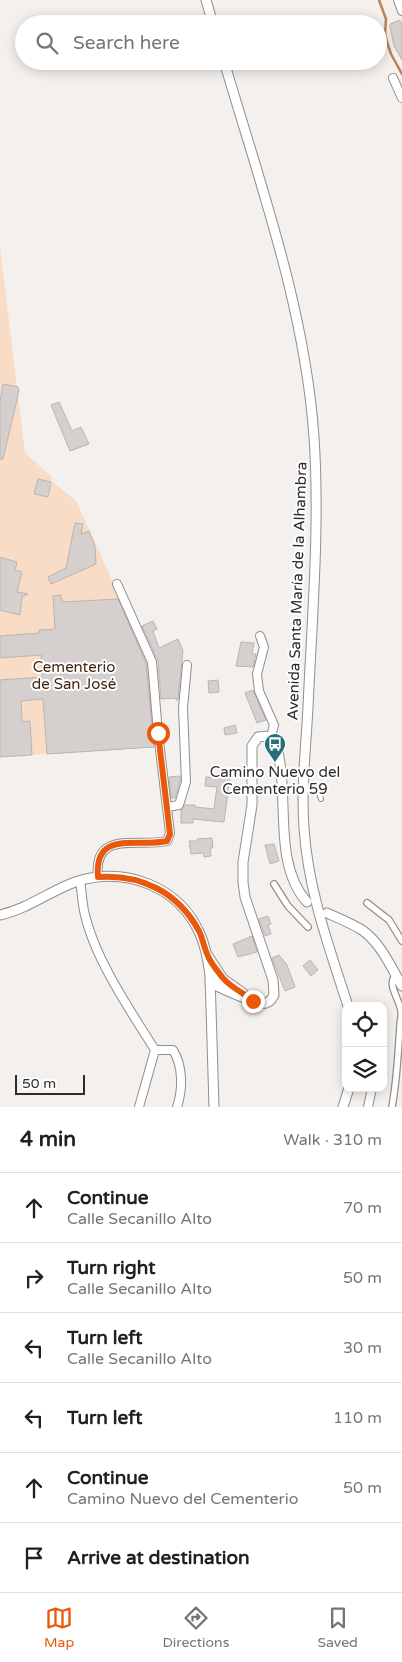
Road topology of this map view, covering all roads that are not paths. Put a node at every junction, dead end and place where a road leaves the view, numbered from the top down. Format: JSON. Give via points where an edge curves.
{"nodes":[{"id":1,"x":206,"y":0,"type":"edge"},
{"id":2,"x":398,"y":0,"type":"edge"},
{"id":3,"x":402,"y":11,"type":"edge"},
{"id":4,"x":210,"y":15,"type":"edge"},
{"id":5,"x":227,"y":70,"type":"edge"},
{"id":6,"x":393,"y":78,"type":"dead end"},
{"id":7,"x":402,"y":98,"type":"edge"},
{"id":8,"x":116,"y":584,"type":"dead end"},
{"id":9,"x":260,"y":636,"type":"dead end"},
{"id":10,"x":187,"y":665,"type":"dead end"},
{"id":11,"x":271,"y":737,"type":"junction"},
{"id":12,"x":304,"y":790,"type":"junction"},
{"id":13,"x":321,"y":799,"type":"dead end"},
{"id":14,"x":167,"y":807,"type":"junction"},
{"id":15,"x":98,"y":877,"type":"junction"},
{"id":16,"x":80,"y":881,"type":"junction"},
{"id":17,"x":274,"y":884,"type":"dead end"},
{"id":18,"x":307,"y":902,"type":"dead end"},
{"id":19,"x":366,"y":902,"type":"dead end"},
{"id":20,"x":326,"y":913,"type":"dead end"},
{"id":21,"x":0,"y":915,"type":"edge"},
{"id":22,"x":308,"y":927,"type":"dead end"},
{"id":23,"x":402,"y":941,"type":"edge"},
{"id":24,"x":208,"y":956,"type":"junction"},
{"id":25,"x":396,"y":976,"type":"junction"},
{"id":26,"x":224,"y":978,"type":"junction"},
{"id":27,"x":210,"y":979,"type":"junction"},
{"id":28,"x":402,"y":986,"type":"edge"},
{"id":29,"x":230,"y":991,"type":"junction"},
{"id":30,"x":210,"y":1001,"type":"junction"},
{"id":31,"x":253,"y":1001,"type":"junction"},
{"id":32,"x":347,"y":1002,"type":"edge"},
{"id":33,"x":154,"y":1050,"type":"junction"},
{"id":34,"x":348,"y":1092,"type":"edge"},
{"id":35,"x":371,"y":1092,"type":"edge"},
{"id":36,"x":139,"y":1107,"type":"edge"},
{"id":37,"x":177,"y":1107,"type":"edge"},
{"id":38,"x":214,"y":1107,"type":"edge"},
{"id":39,"x":343,"y":1107,"type":"edge"},
{"id":40,"x":368,"y":1107,"type":"edge"},
{"id":41,"x":392,"y":1107,"type":"edge"}],
"edges":[{"from":1,"to":4,"type":"street"},
{"from":2,"to":3,"type":"street"},
{"from":5,"to":12,"type":"street","name":"Avenida Santa María de la Alhambra","via":[[283,264],[302,349],[314,437],[316,504]]},
{"from":6,"to":7,"type":"street"},
{"from":8,"to":14,"type":"street","via":[[152,662]]},
{"from":9,"to":11,"type":"street","via":[[264,647],[257,674],[258,691],[274,725]]},
{"from":10,"to":14,"type":"street","via":[[183,708],[186,782],[179,805]]},
{"from":11,"to":18,"type":"street","via":[[280,760],[288,865],[295,886]]},
{"from":11,"to":31,"type":"street","via":[[258,737],[252,746],[252,804],[242,873],[245,897],[274,995],[264,1004]]},
{"from":12,"to":13,"type":"lane","via":[[318,790]]},
{"from":12,"to":32,"type":"street","name":"Avenida Santa María de la Alhambra","via":[[306,843],[314,896]]},
{"from":14,"to":15,"type":"street","via":[[170,834],[167,841],[112,845],[98,858]]},
{"from":15,"to":16,"type":"street"},
{"from":15,"to":24,"type":"street","via":[[129,878],[166,892],[193,921]]},
{"from":16,"to":21,"type":"street"},
{"from":16,"to":33,"type":"street","via":[[84,914],[91,934]]},
{"from":17,"to":22,"type":"street","via":[[288,906]]},
{"from":19,"to":23,"type":"street","via":[[389,920]]},
{"from":20,"to":25,"type":"street","via":[[369,935]]},
{"from":24,"to":26,"type":"street"},
{"from":24,"to":27,"type":"street"},
{"from":25,"to":28,"type":"street"},
{"from":25,"to":41,"type":"street","via":[[392,983],[401,1016]]},
{"from":26,"to":27,"type":"street"},
{"from":26,"to":31,"type":"street"},
{"from":27,"to":29,"type":"street"},
{"from":27,"to":30,"type":"street"},
{"from":29,"to":30,"type":"street"},
{"from":29,"to":31,"type":"street"},
{"from":30,"to":38,"type":"street"},
{"from":33,"to":36,"type":"street"},
{"from":33,"to":37,"type":"street","via":[[173,1050],[176,1054],[182,1087]]},
{"from":34,"to":39,"type":"street"},
{"from":35,"to":40,"type":"street"}]}
